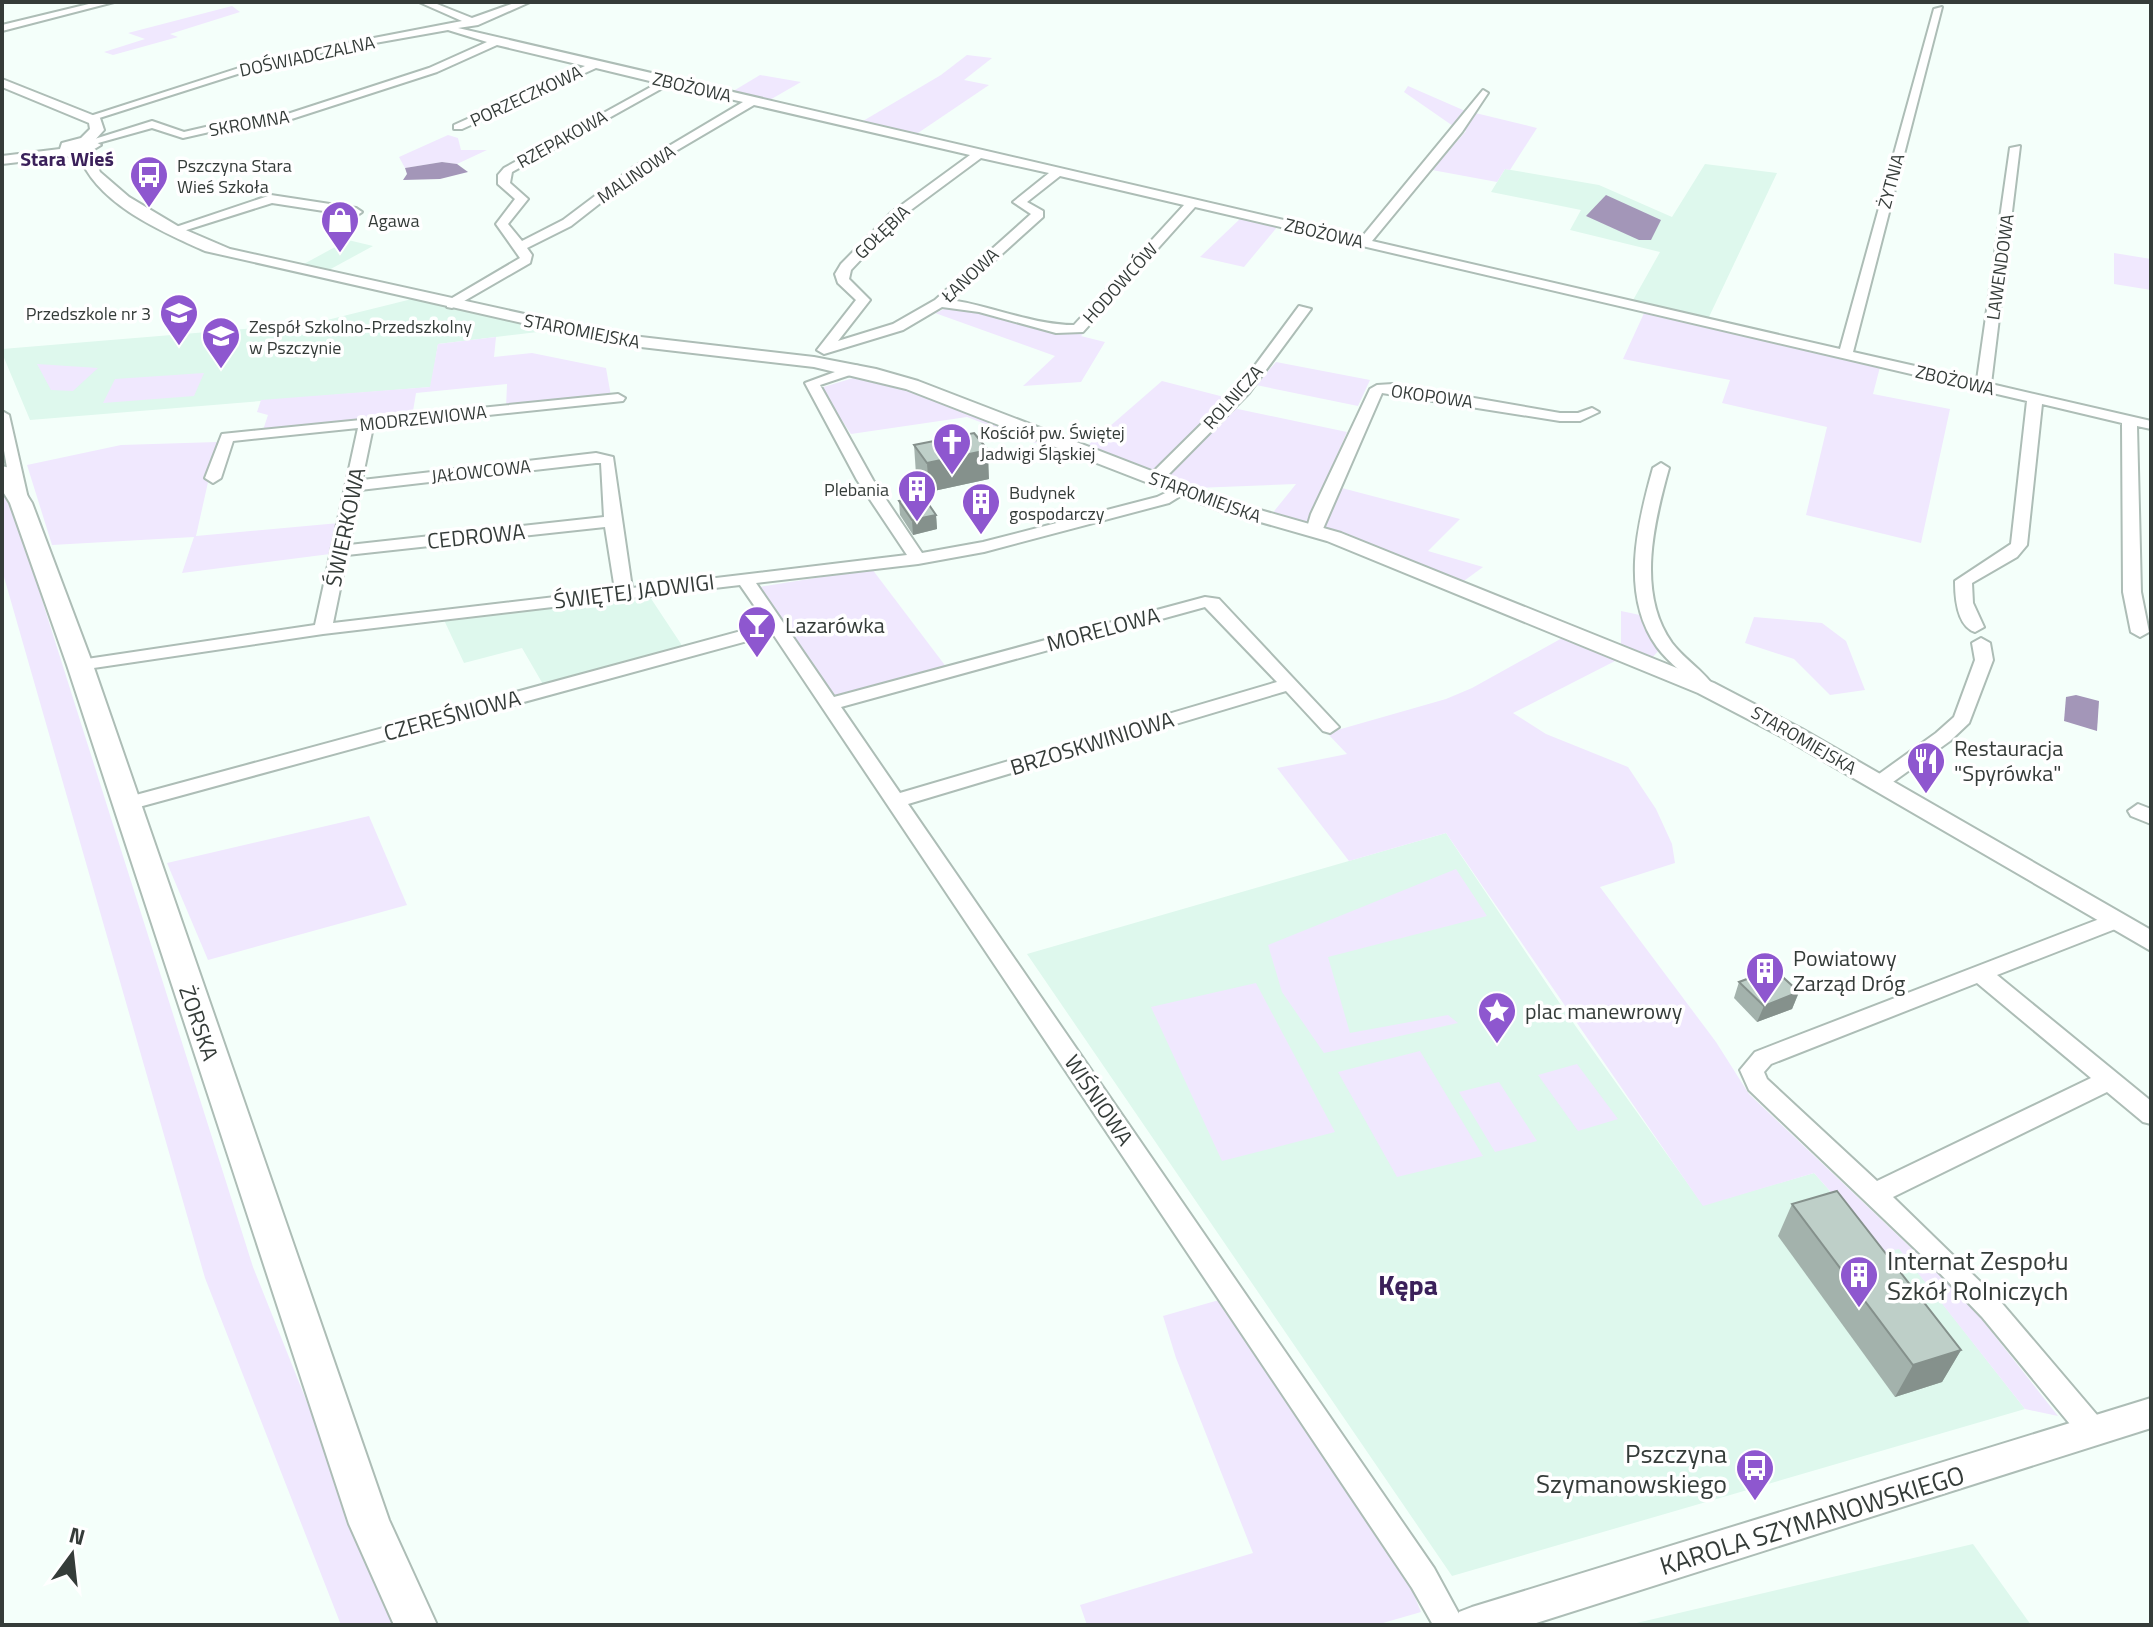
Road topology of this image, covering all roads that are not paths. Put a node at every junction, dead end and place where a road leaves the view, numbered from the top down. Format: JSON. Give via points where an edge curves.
{"nodes":[{"id":1,"x":109,"y":2,"type":"edge"},
{"id":2,"x":424,"y":2,"type":"edge"},
{"id":3,"x":525,"y":2,"type":"edge"},
{"id":4,"x":1939,"y":9,"type":"dead end"},
{"id":5,"x":475,"y":23,"type":"junction"},
{"id":6,"x":2,"y":28,"type":"edge"},
{"id":7,"x":452,"y":29,"type":"junction"},
{"id":8,"x":496,"y":42,"type":"junction"},
{"id":9,"x":595,"y":65,"type":"junction"},
{"id":10,"x":668,"y":81,"type":"junction"},
{"id":11,"x":2,"y":83,"type":"edge"},
{"id":12,"x":1483,"y":93,"type":"dead end"},
{"id":13,"x":753,"y":101,"type":"junction"},
{"id":14,"x":89,"y":118,"type":"junction"},
{"id":15,"x":458,"y":127,"type":"dead end"},
{"id":16,"x":82,"y":146,"type":"junction"},
{"id":17,"x":2016,"y":148,"type":"dead end"},
{"id":18,"x":979,"y":154,"type":"junction"},
{"id":19,"x":2,"y":160,"type":"edge"},
{"id":20,"x":1058,"y":172,"type":"junction"},
{"id":21,"x":1192,"y":203,"type":"junction"},
{"id":22,"x":356,"y":212,"type":"dead end"},
{"id":23,"x":173,"y":230,"type":"junction"},
{"id":24,"x":1364,"y":243,"type":"junction"},
{"id":25,"x":520,"y":247,"type":"junction"},
{"id":26,"x":940,"y":303,"type":"junction"},
{"id":27,"x":452,"y":304,"type":"junction"},
{"id":28,"x":1304,"y":309,"type":"dead end"},
{"id":29,"x":1845,"y":355,"type":"junction"},
{"id":30,"x":820,"y":356,"type":"junction"},
{"id":31,"x":854,"y":369,"type":"junction"},
{"id":32,"x":1983,"y":386,"type":"junction"},
{"id":33,"x":618,"y":398,"type":"dead end"},
{"id":34,"x":2035,"y":398,"type":"junction"},
{"id":35,"x":1592,"y":412,"type":"dead end"},
{"id":36,"x":2,"y":415,"type":"edge"},
{"id":37,"x":2129,"y":420,"type":"junction"},
{"id":38,"x":366,"y":424,"type":"junction"},
{"id":39,"x":2151,"y":425,"type":"edge"},
{"id":40,"x":1661,"y":468,"type":"dead end"},
{"id":41,"x":2,"y":473,"type":"edge"},
{"id":42,"x":213,"y":478,"type":"dead end"},
{"id":43,"x":1155,"y":479,"type":"junction"},
{"id":44,"x":353,"y":486,"type":"junction"},
{"id":45,"x":1182,"y":490,"type":"junction"},
{"id":46,"x":21,"y":503,"type":"junction"},
{"id":47,"x":612,"y":521,"type":"junction"},
{"id":48,"x":1314,"y":531,"type":"junction"},
{"id":49,"x":339,"y":551,"type":"junction"},
{"id":50,"x":918,"y":559,"type":"junction"},
{"id":51,"x":744,"y":578,"type":"junction"},
{"id":52,"x":624,"y":593,"type":"junction"},
{"id":53,"x":777,"y":627,"type":"junction"},
{"id":54,"x":323,"y":629,"type":"junction"},
{"id":55,"x":2140,"y":632,"type":"dead end"},
{"id":56,"x":1668,"y":650,"type":"junction"},
{"id":57,"x":1650,"y":664,"type":"junction"},
{"id":58,"x":80,"y":665,"type":"junction"},
{"id":59,"x":1289,"y":684,"type":"junction"},
{"id":60,"x":1706,"y":688,"type":"junction"},
{"id":61,"x":829,"y":704,"type":"junction"},
{"id":62,"x":1330,"y":727,"type":"dead end"},
{"id":63,"x":1879,"y":783,"type":"junction"},
{"id":64,"x":895,"y":801,"type":"junction"},
{"id":65,"x":128,"y":804,"type":"junction"},
{"id":66,"x":2115,"y":921,"type":"junction"},
{"id":67,"x":2151,"y":942,"type":"edge"},
{"id":68,"x":1982,"y":975,"type":"junction"},
{"id":69,"x":2107,"y":1081,"type":"junction"},
{"id":70,"x":2151,"y":1115,"type":"edge"},
{"id":71,"x":1875,"y":1194,"type":"junction"},
{"id":72,"x":2151,"y":1413,"type":"edge"},
{"id":73,"x":2093,"y":1431,"type":"junction"},
{"id":74,"x":416,"y":1625,"type":"edge"},
{"id":75,"x":1450,"y":1625,"type":"edge"},
{"id":76,"x":1472,"y":1625,"type":"edge"}],
"edges":[{"from":1,"to":6,"type":"street"},
{"from":2,"to":5,"type":"street"},
{"from":3,"to":5,"type":"street","name":"DOŚWIADCZALNA"},
{"from":4,"to":29,"type":"street","name":"ŻYTNIA"},
{"from":5,"to":7,"type":"street","name":"DOŚWIADCZALNA"},
{"from":7,"to":8,"type":"street","name":"ZBOŻOWA"},
{"from":7,"to":14,"type":"street","name":"DOŚWIADCZALNA","via":[[279,59]]},
{"from":8,"to":9,"type":"street","name":"ZBOŻOWA"},
{"from":8,"to":16,"type":"street","name":"SKROMNA","via":[[445,65],[273,122],[249,120],[183,135],[152,124]]},
{"from":9,"to":10,"type":"street","name":"ZBOŻOWA"},
{"from":9,"to":15,"type":"street","name":"PORZECZKOWA"},
{"from":10,"to":13,"type":"street","name":"ZBOŻOWA"},
{"from":10,"to":25,"type":"street","name":"RZEPAKOWA","via":[[508,170],[504,184],[522,199],[502,224]]},
{"from":11,"to":14,"type":"street"},
{"from":12,"to":24,"type":"street"},
{"from":13,"to":18,"type":"street","name":"ZBOŻOWA"},
{"from":13,"to":25,"type":"street","name":"MALINOWA","via":[[636,170],[567,223]]},
{"from":14,"to":16,"type":"street","via":[[97,130]]},
{"from":16,"to":19,"type":"street"},
{"from":16,"to":23,"type":"street","name":"STAROMIEJSKA","via":[[98,178]]},
{"from":17,"to":32,"type":"street","name":"LAWENDOWA"},
{"from":18,"to":20,"type":"street","name":"ZBOŻOWA"},
{"from":18,"to":30,"type":"street","name":"GOŁĘBIA","via":[[896,215],[846,267],[843,280],[863,300]]},
{"from":20,"to":21,"type":"street","name":"ZBOŻOWA"},
{"from":20,"to":26,"type":"street","name":"ŁANOWA","via":[[1019,202],[1039,214]]},
{"from":21,"to":24,"type":"street","name":"ZBOŻOWA"},
{"from":21,"to":26,"type":"street","name":"HODOWCÓW","via":[[1078,329],[1056,329]]},
{"from":22,"to":23,"type":"street","via":[[271,199]]},
{"from":23,"to":27,"type":"street","name":"STAROMIEJSKA","via":[[252,260]]},
{"from":24,"to":29,"type":"street","name":"ZBOŻOWA"},
{"from":25,"to":27,"type":"street","via":[[526,255],[522,264]]},
{"from":26,"to":30,"type":"street","name":"ŁANOWA","via":[[898,327]]},
{"from":27,"to":30,"type":"street","name":"STAROMIEJSKA","via":[[658,346]]},
{"from":28,"to":43,"type":"street","name":"ROLNICZA","via":[[1244,390]]},
{"from":29,"to":32,"type":"street","name":"ZBOŻOWA"},
{"from":30,"to":31,"type":"street","name":"STAROMIEJSKA"},
{"from":31,"to":43,"type":"street","name":"STAROMIEJSKA","via":[[912,385]]},
{"from":31,"to":50,"type":"street","via":[[812,383],[865,480]]},
{"from":32,"to":34,"type":"street","name":"ZBOŻOWA"},
{"from":33,"to":38,"type":"street","name":"MODRZEWIOWA"},
{"from":34,"to":37,"type":"street","name":"ZBOŻOWA"},
{"from":34,"to":63,"type":"street","via":[[2019,545],[1963,581],[1964,603],[1984,660],[1962,719]]},
{"from":35,"to":48,"type":"street","name":"OKOPOWA","via":[[1560,417],[1377,389]]},
{"from":36,"to":46,"type":"street","name":"ŻORSKA","via":[[11,437]]},
{"from":37,"to":39,"type":"street","name":"ZBOŻOWA"},
{"from":37,"to":55,"type":"street","via":[[2132,592]]},
{"from":38,"to":42,"type":"street","name":"MODRZEWIOWA","via":[[227,437]]},
{"from":38,"to":44,"type":"street","name":"ŚWIERKOWA"},
{"from":40,"to":56,"type":"street","via":[[1648,509],[1643,583],[1652,624]]},
{"from":41,"to":46,"type":"main road"},
{"from":43,"to":45,"type":"street","name":"STAROMIEJSKA"},
{"from":44,"to":47,"type":"street","name":"JAŁOWCOWA","via":[[596,458],[608,460]]},
{"from":44,"to":49,"type":"street","name":"ŚWIERKOWA"},
{"from":45,"to":48,"type":"street","name":"STAROMIEJSKA"},
{"from":45,"to":50,"type":"street","name":"ŚWIĘTEJ JADWIGI","via":[[1163,500],[1034,535]]},
{"from":46,"to":58,"type":"main road","name":"ŻORSKA"},
{"from":47,"to":49,"type":"street","name":"CEDROWA"},
{"from":47,"to":52,"type":"street"},
{"from":48,"to":57,"type":"street","name":"STAROMIEJSKA"},
{"from":49,"to":54,"type":"street","name":"ŚWIERKOWA"},
{"from":50,"to":51,"type":"street","name":"ŚWIĘTEJ JADWIGI"},
{"from":51,"to":52,"type":"street","name":"ŚWIĘTEJ JADWIGI"},
{"from":51,"to":53,"type":"street","name":"WIŚNIOWA"},
{"from":52,"to":54,"type":"street","name":"ŚWIĘTEJ JADWIGI"},
{"from":53,"to":61,"type":"street","name":"WIŚNIOWA"},
{"from":53,"to":65,"type":"street","name":"CZEREŚNIOWA"},
{"from":54,"to":58,"type":"street","name":"ŚWIĘTEJ JADWIGI"},
{"from":56,"to":57,"type":"street"},
{"from":56,"to":60,"type":"street"},
{"from":57,"to":60,"type":"street","name":"STAROMIEJSKA"},
{"from":58,"to":65,"type":"main road","name":"ŻORSKA"},
{"from":59,"to":61,"type":"street","name":"MORELOWA","via":[[1213,603],[1205,602]]},
{"from":59,"to":62,"type":"street","name":"MORELOWA"},
{"from":59,"to":64,"type":"street","name":"BRZOSKWINIOWA"},
{"from":60,"to":63,"type":"street","name":"STAROMIEJSKA"},
{"from":61,"to":64,"type":"street","name":"WIŚNIOWA"},
{"from":63,"to":66,"type":"street","name":"STAROMIEJSKA"},
{"from":64,"to":75,"type":"street","name":"WIŚNIOWA"},
{"from":65,"to":74,"type":"main road","name":"ŻORSKA","via":[[335,1426],[370,1524]]},
{"from":66,"to":67,"type":"street","name":"STAROMIEJSKA"},
{"from":66,"to":68,"type":"street"},
{"from":68,"to":69,"type":"street"},
{"from":68,"to":71,"type":"street","via":[[1755,1063],[1752,1076],[1757,1084]]},
{"from":69,"to":70,"type":"street"},
{"from":69,"to":71,"type":"street"},
{"from":71,"to":73,"type":"street","via":[[1991,1309]]},
{"from":72,"to":73,"type":"street","name":"KAROLA SZYMANOWSKIEGO"},
{"from":73,"to":76,"type":"street","name":"KAROLA SZYMANOWSKIEGO"}]}
